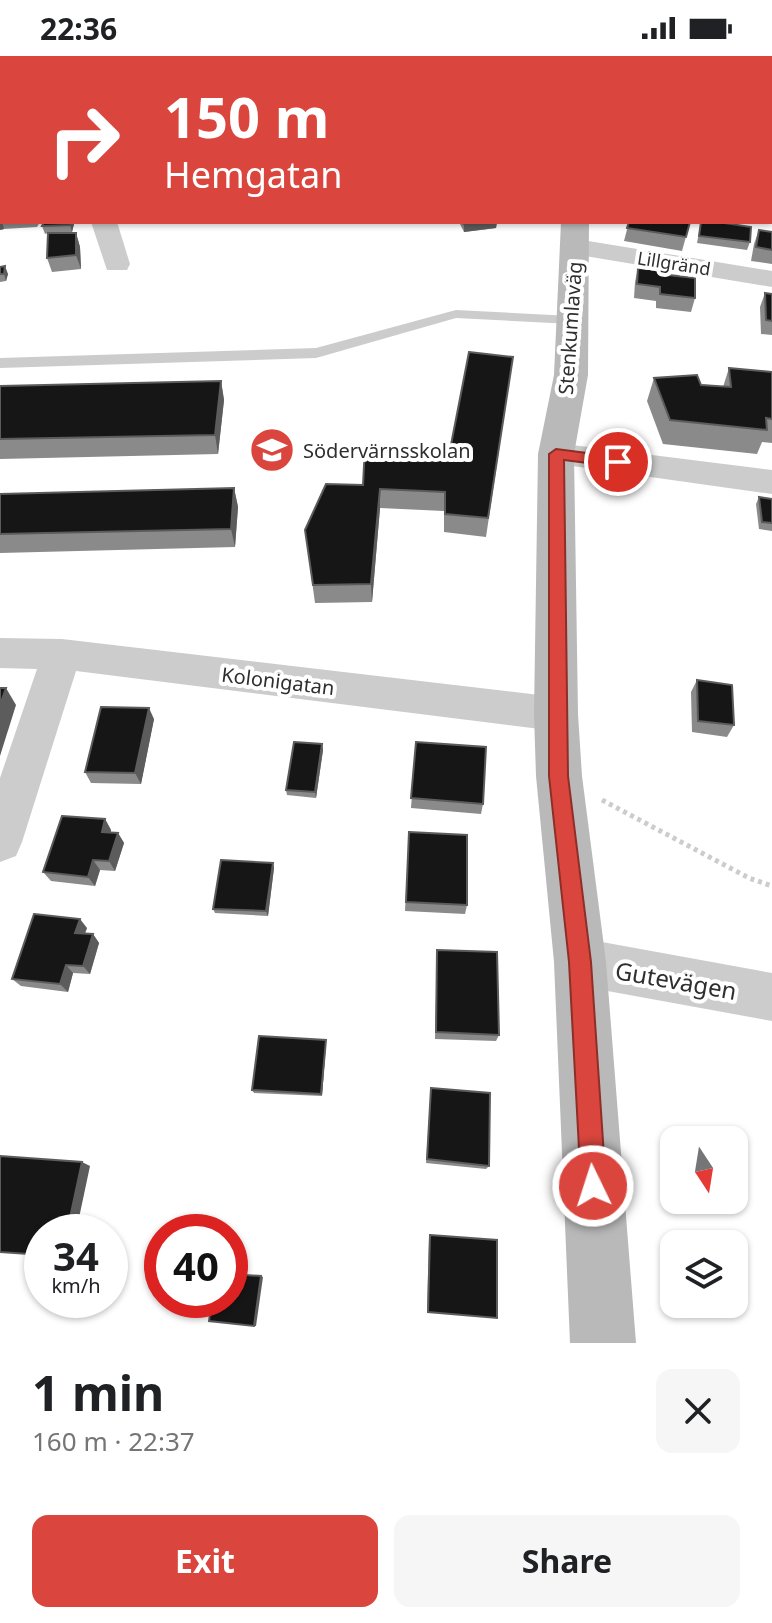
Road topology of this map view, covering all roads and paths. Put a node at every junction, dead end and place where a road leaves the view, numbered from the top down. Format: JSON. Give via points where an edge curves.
{"nodes":[{"id":1,"x":105,"y":224,"type":"edge"},
{"id":2,"x":575,"y":234,"type":"edge"},
{"id":3,"x":117,"y":264,"type":"dead end"},
{"id":4,"x":772,"y":279,"type":"edge"},
{"id":5,"x":571,"y":320,"type":"junction"},
{"id":6,"x":0,"y":363,"type":"edge"},
{"id":7,"x":556,"y":454,"type":"junction"},
{"id":8,"x":772,"y":482,"type":"edge"},
{"id":9,"x":0,"y":653,"type":"edge"},
{"id":10,"x":62,"y":654,"type":"junction"},
{"id":11,"x":556,"y":714,"type":"junction"},
{"id":12,"x":559,"y":776,"type":"junction"},
{"id":13,"x":0,"y":842,"type":"edge"},
{"id":14,"x":772,"y":886,"type":"edge"},
{"id":15,"x":580,"y":962,"type":"junction"},
{"id":16,"x":772,"y":997,"type":"edge"},
{"id":17,"x":603,"y":1343,"type":"edge"}],
"edges":[{"from":1,"to":3,"type":"street"},
{"from":2,"to":4,"type":"street","name":"Lillgränd"},
{"from":2,"to":5,"type":"street","name":"Stenkumlaväg"},
{"from":5,"to":6,"type":"lane","via":[[456,314],[316,353]]},
{"from":5,"to":7,"type":"street","name":"Stenkumlaväg","via":[[571,375]]},
{"from":7,"to":8,"type":"street"},
{"from":7,"to":11,"type":"street","name":"Stenkumlaväg"},
{"from":9,"to":10,"type":"street","name":"Kolonigatan"},
{"from":10,"to":11,"type":"street","name":"Kolonigatan"},
{"from":10,"to":13,"type":"street"},
{"from":11,"to":12,"type":"street","name":"Stenkumlaväg"},
{"from":12,"to":14,"type":"path"},
{"from":12,"to":15,"type":"street","name":"Stenkumlaväg"},
{"from":15,"to":16,"type":"street","name":"Gutevägen"},
{"from":15,"to":17,"type":"street","name":"Stenkumlaväg"}]}
